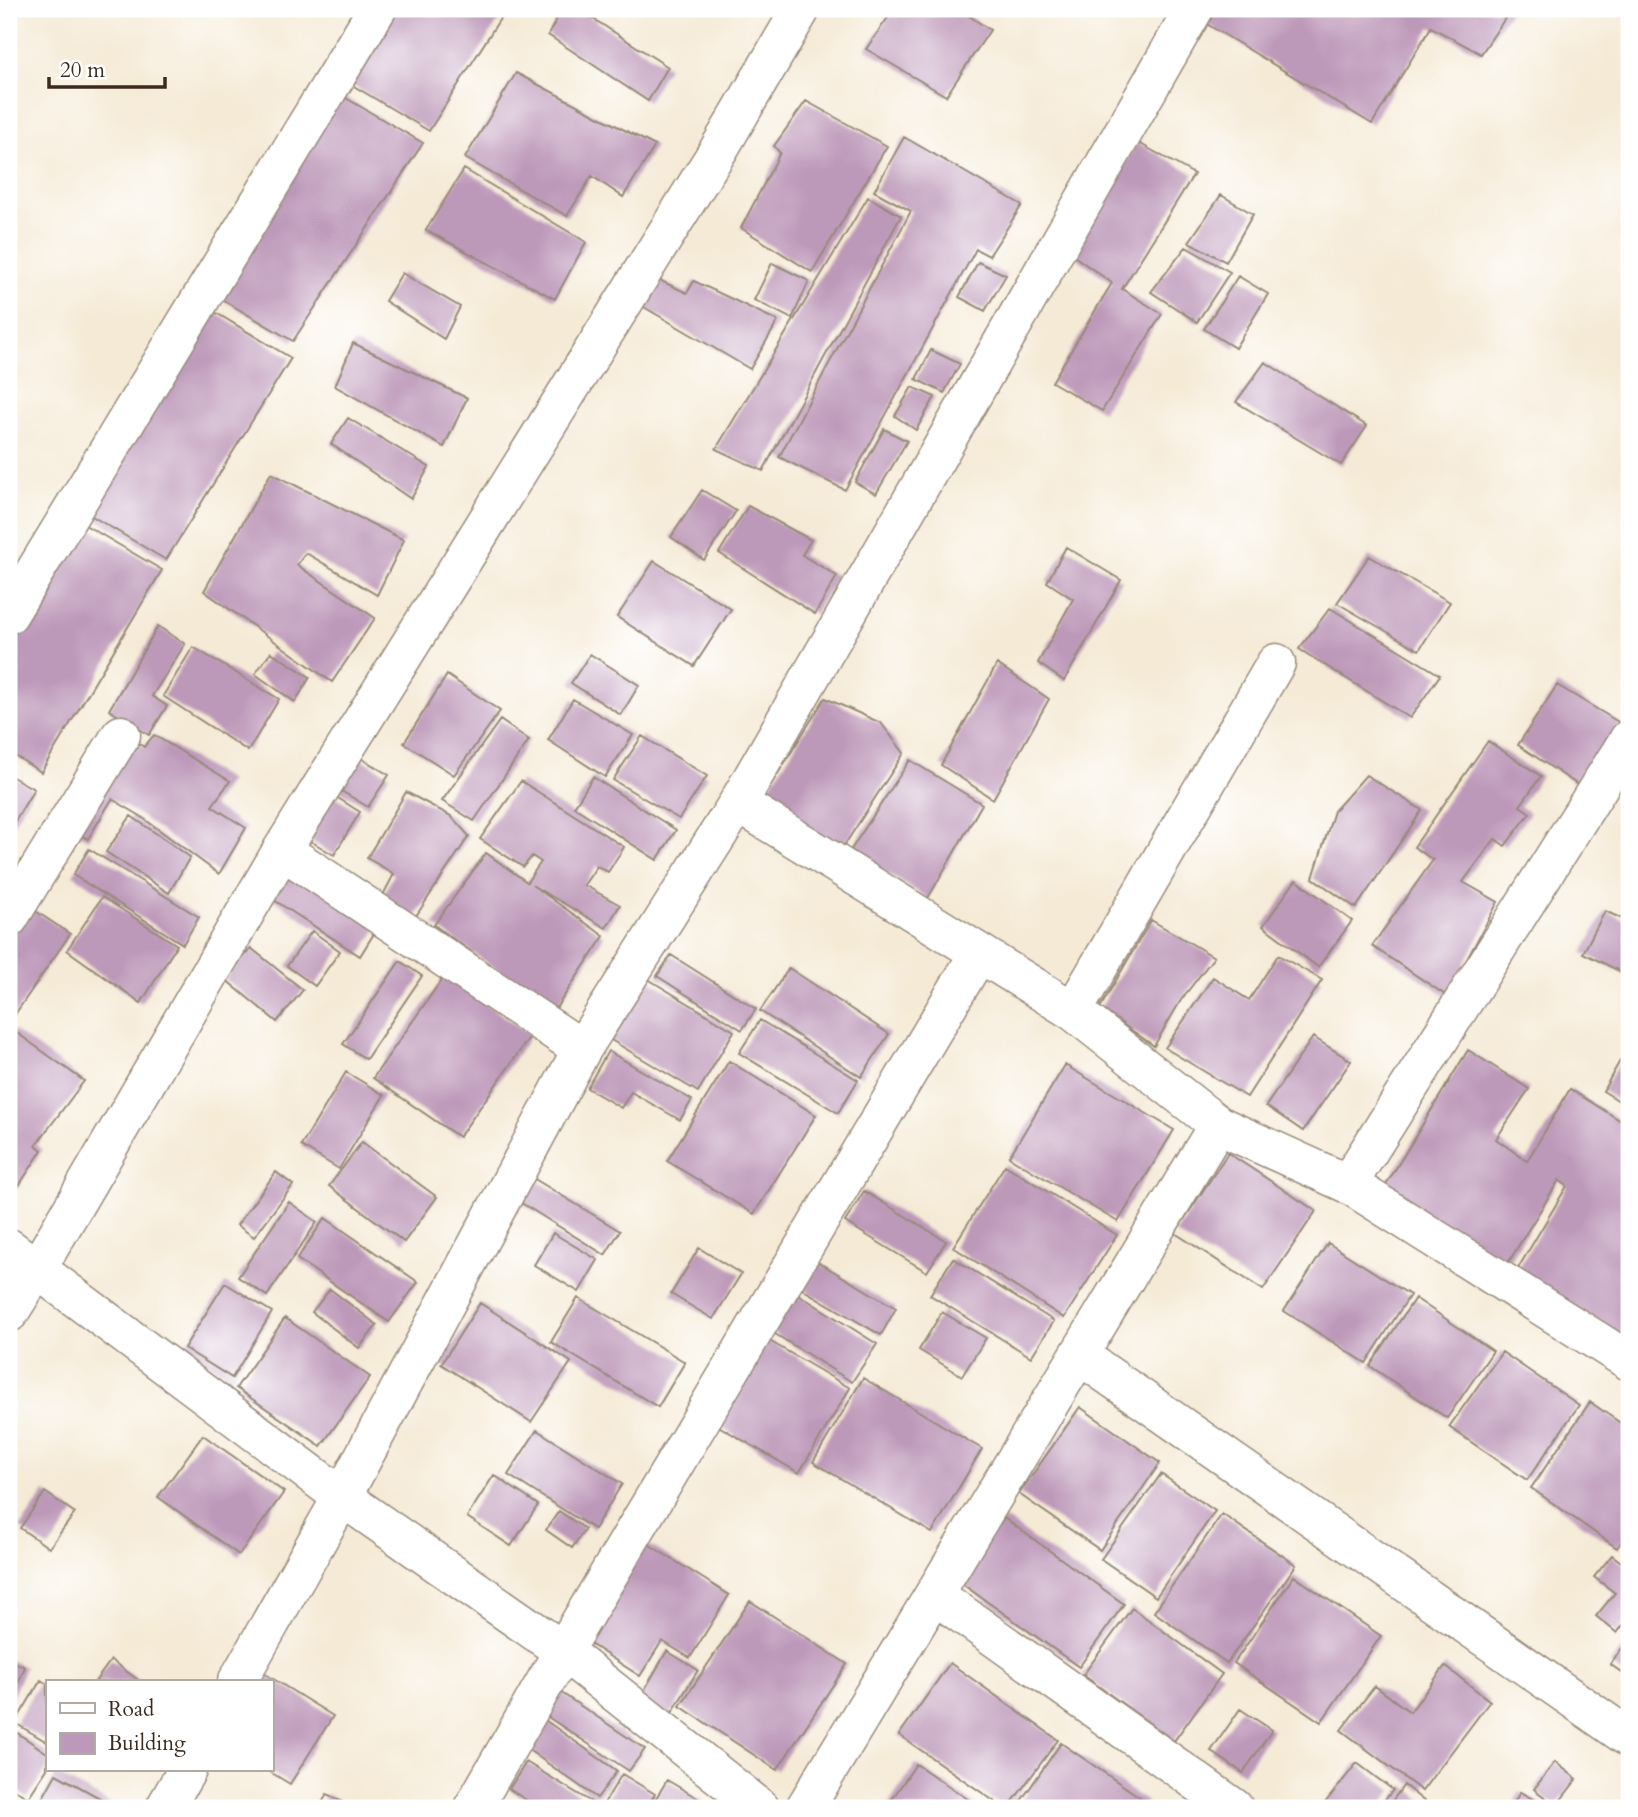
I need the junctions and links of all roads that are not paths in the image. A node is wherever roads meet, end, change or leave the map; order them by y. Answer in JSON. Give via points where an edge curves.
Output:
{"nodes":[{"id":1,"x":377,"y":9,"type":"edge"},
{"id":2,"x":802,"y":9,"type":"edge"},
{"id":3,"x":1195,"y":9,"type":"edge"},
{"id":4,"x":9,"y":614,"type":"edge"},
{"id":5,"x":1276,"y":663,"type":"dead end"},
{"id":6,"x":121,"y":735,"type":"dead end"},
{"id":7,"x":1629,"y":738,"type":"edge"},
{"id":8,"x":738,"y":803,"type":"junction"},
{"id":9,"x":282,"y":850,"type":"junction"},
{"id":10,"x":9,"y":918,"type":"edge"},
{"id":11,"x":979,"y":953,"type":"junction"},
{"id":12,"x":1073,"y":1011,"type":"junction"},
{"id":13,"x":582,"y":1049,"type":"junction"},
{"id":14,"x":1218,"y":1125,"type":"junction"},
{"id":15,"x":1348,"y":1184,"type":"junction"},
{"id":16,"x":23,"y":1259,"type":"edge"},
{"id":17,"x":9,"y":1312,"type":"edge"},
{"id":18,"x":1079,"y":1355,"type":"junction"},
{"id":19,"x":1629,"y":1361,"type":"edge"},
{"id":20,"x":342,"y":1497,"type":"junction"},
{"id":21,"x":935,"y":1595,"type":"junction"},
{"id":22,"x":563,"y":1651,"type":"junction"},
{"id":23,"x":238,"y":1680,"type":"edge"},
{"id":24,"x":1629,"y":1738,"type":"edge"},
{"id":25,"x":186,"y":1772,"type":"edge"},
{"id":26,"x":165,"y":1808,"type":"edge"},
{"id":27,"x":473,"y":1808,"type":"edge"},
{"id":28,"x":760,"y":1808,"type":"edge"},
{"id":29,"x":805,"y":1808,"type":"edge"},
{"id":30,"x":1234,"y":1808,"type":"edge"}],
"edges":[{"from":1,"to":4,"type":"street"},
{"from":2,"to":9,"type":"street"},
{"from":3,"to":8,"type":"street"},
{"from":5,"to":12,"type":"street"},
{"from":6,"to":10,"type":"street"},
{"from":7,"to":15,"type":"street"},
{"from":8,"to":11,"type":"street"},
{"from":8,"to":13,"type":"street"},
{"from":9,"to":13,"type":"street"},
{"from":9,"to":16,"type":"street"},
{"from":11,"to":12,"type":"street"},
{"from":11,"to":22,"type":"street"},
{"from":12,"to":14,"type":"street"},
{"from":13,"to":20,"type":"street"},
{"from":14,"to":15,"type":"street"},
{"from":14,"to":18,"type":"street"},
{"from":15,"to":19,"type":"street"},
{"from":16,"to":17,"type":"street"},
{"from":16,"to":20,"type":"street"},
{"from":18,"to":21,"type":"street"},
{"from":18,"to":24,"type":"street"},
{"from":20,"to":22,"type":"street"},
{"from":20,"to":23,"type":"street"},
{"from":21,"to":29,"type":"street"},
{"from":21,"to":30,"type":"street"},
{"from":22,"to":27,"type":"street"},
{"from":22,"to":28,"type":"street"},
{"from":25,"to":26,"type":"street"}]}
